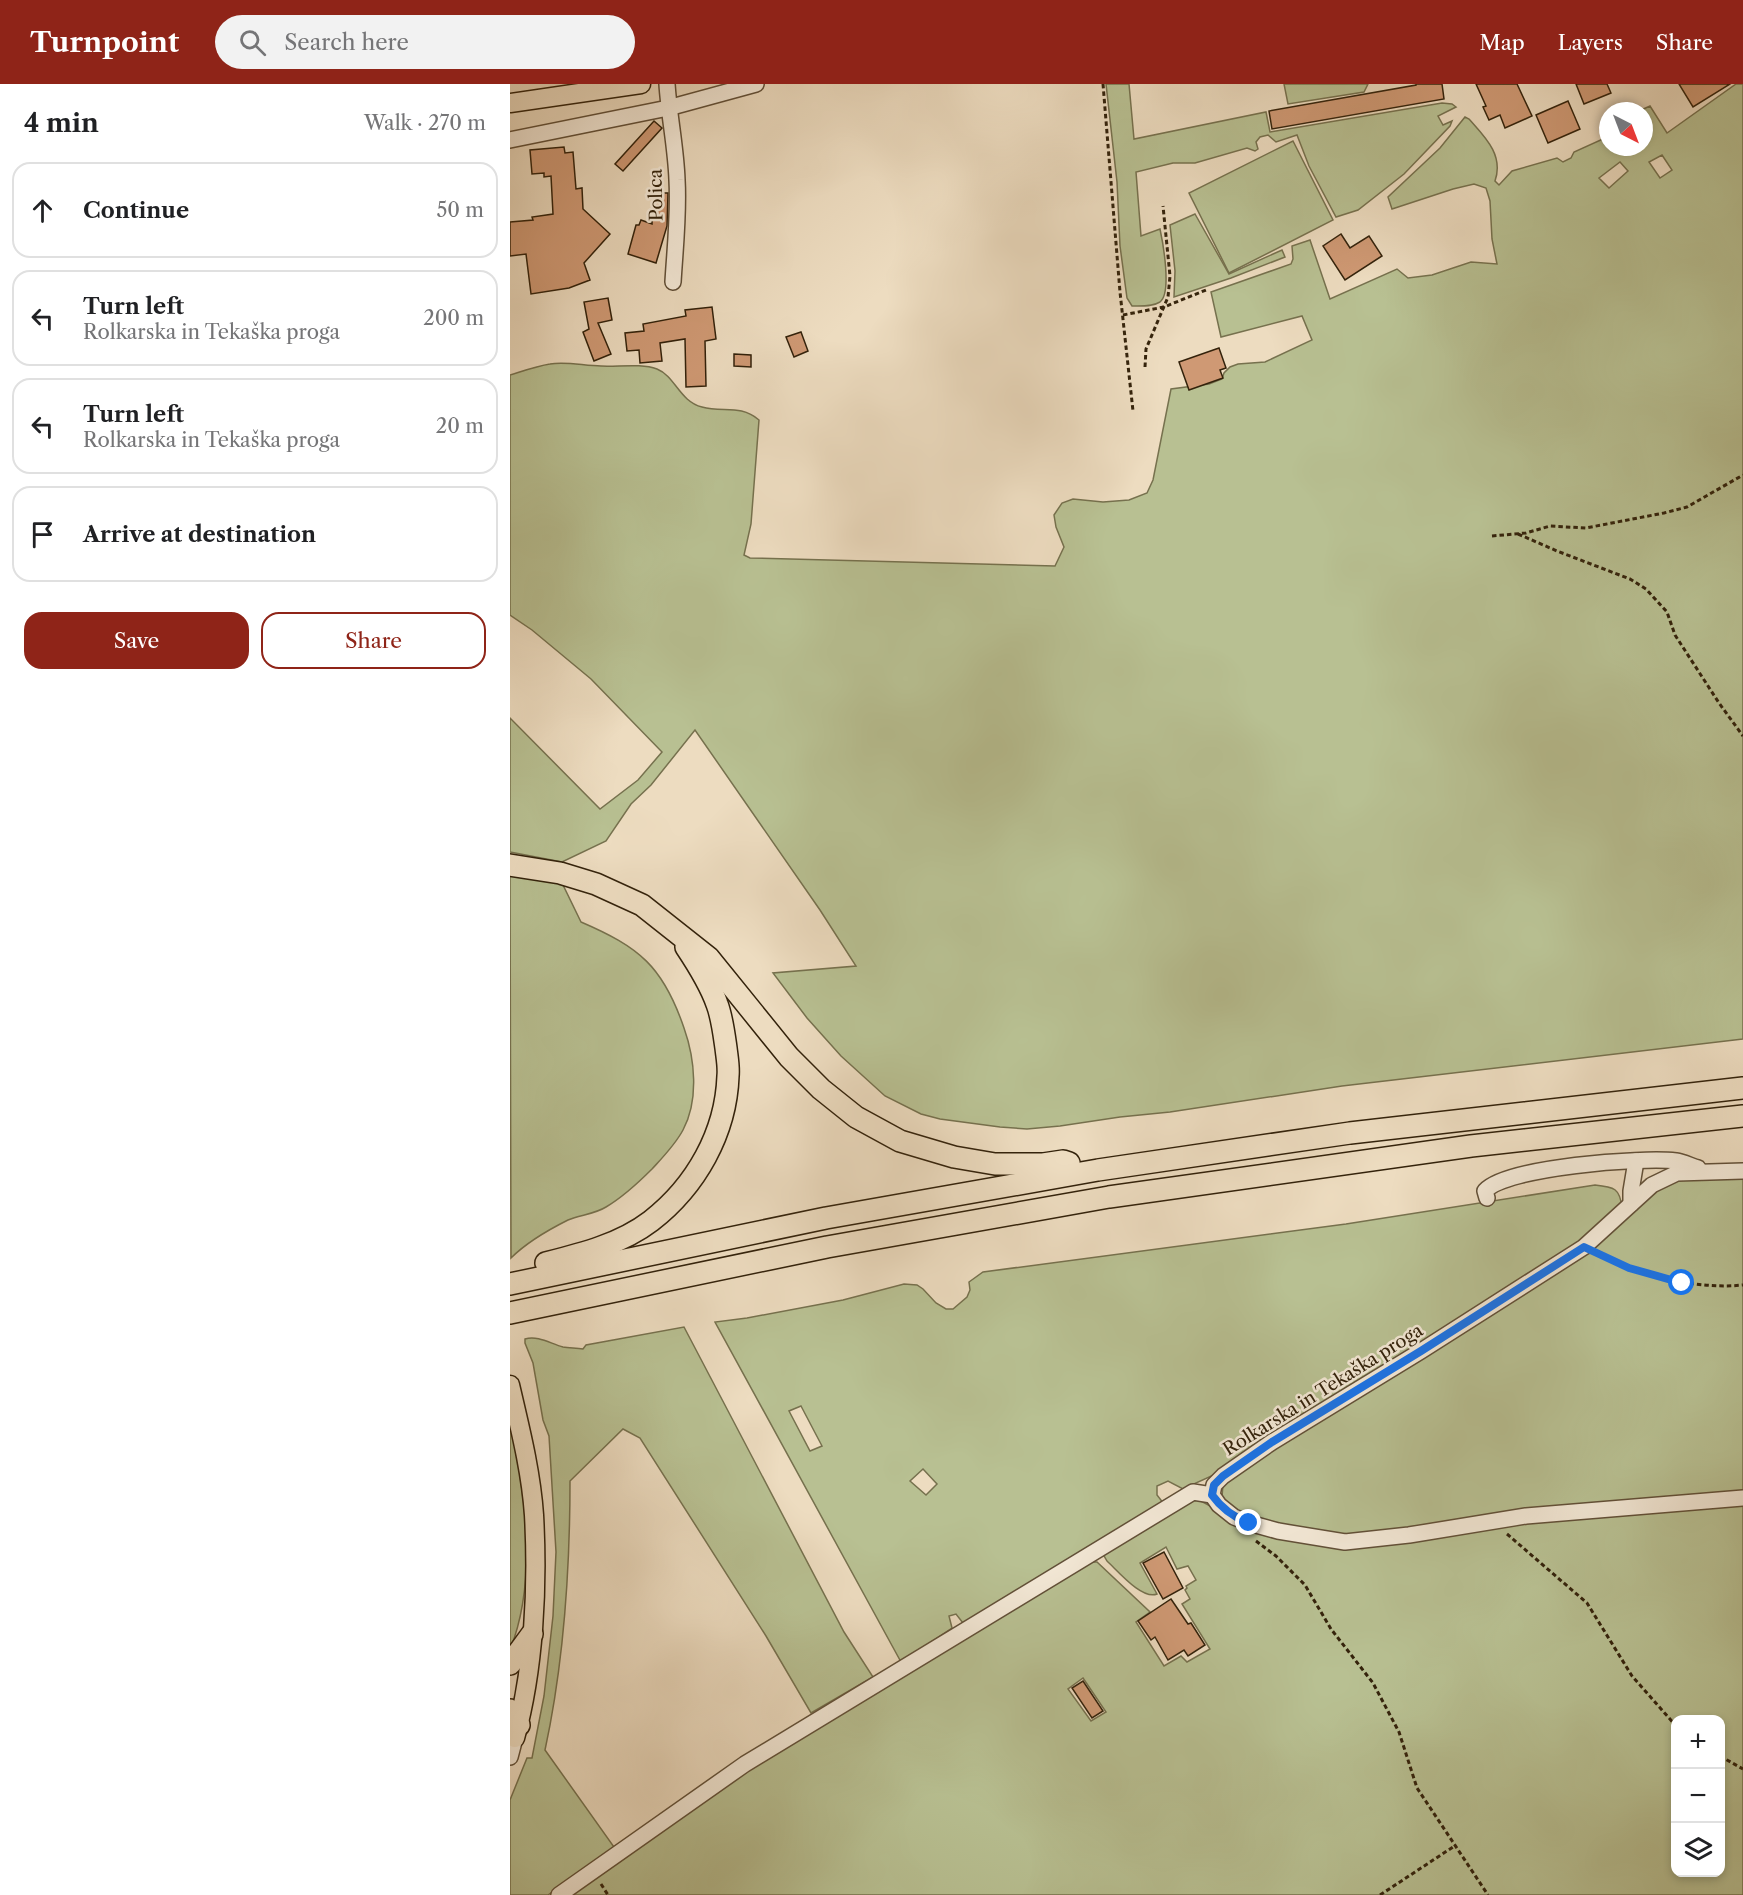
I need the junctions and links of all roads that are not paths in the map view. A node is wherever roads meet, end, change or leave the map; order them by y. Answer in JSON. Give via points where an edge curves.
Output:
{"nodes":[{"id":1,"x":641,"y":84,"type":"edge"},
{"id":2,"x":667,"y":84,"type":"edge"},
{"id":3,"x":756,"y":84,"type":"edge"},
{"id":4,"x":510,"y":103,"type":"edge"},
{"id":5,"x":668,"y":108,"type":"junction"},
{"id":6,"x":510,"y":140,"type":"edge"},
{"id":7,"x":673,"y":282,"type":"dead end"},
{"id":8,"x":510,"y":865,"type":"edge"},
{"id":9,"x":674,"y":930,"type":"junction"},
{"id":10,"x":1743,"y":1088,"type":"edge"},
{"id":11,"x":1743,"y":1116,"type":"edge"},
{"id":12,"x":1636,"y":1161,"type":"junction"},
{"id":13,"x":1098,"y":1170,"type":"junction"},
{"id":14,"x":1706,"y":1171,"type":"junction"},
{"id":15,"x":1743,"y":1171,"type":"edge"},
{"id":16,"x":1486,"y":1198,"type":"dead end"},
{"id":17,"x":1630,"y":1204,"type":"junction"},
{"id":18,"x":510,"y":1284,"type":"edge"},
{"id":19,"x":513,"y":1312,"type":"edge"},
{"id":20,"x":510,"y":1385,"type":"edge"},
{"id":21,"x":1212,"y":1495,"type":"junction"},
{"id":22,"x":1743,"y":1498,"type":"edge"},
{"id":23,"x":532,"y":1634,"type":"junction"},
{"id":24,"x":510,"y":1664,"type":"edge"},
{"id":25,"x":513,"y":1733,"type":"edge"},
{"id":26,"x":559,"y":1895,"type":"edge"}],
"edges":[{"from":1,"to":4,"type":"main road"},
{"from":2,"to":5,"type":"street","name":"Polica"},
{"from":3,"to":5,"type":"street"},
{"from":5,"to":6,"type":"street"},
{"from":5,"to":7,"type":"street","name":"Polica","via":[[677,187]]},
{"from":8,"to":9,"type":"highway","via":[[596,884],[642,904]]},
{"from":9,"to":13,"type":"highway","via":[[709,958],[789,1058],[856,1117],[900,1141],[954,1157],[995,1164],[1063,1161]]},
{"from":9,"to":18,"type":"highway","via":[[700,968],[718,1005],[725,1036],[729,1075],[716,1137],[700,1169],[680,1196],[650,1222],[612,1243],[543,1264]]},
{"from":10,"to":13,"type":"highway","via":[[1350,1133]]},
{"from":11,"to":19,"type":"highway","via":[[1471,1146],[1109,1197],[827,1247]]},
{"from":12,"to":14,"type":"street","via":[[1676,1161]]},
{"from":12,"to":16,"type":"street","via":[[1582,1164],[1519,1176],[1488,1188]]},
{"from":12,"to":17,"type":"street"},
{"from":13,"to":18,"type":"highway","via":[[826,1218]]},
{"from":14,"to":15,"type":"street","name":"Rolkarska in Tekaška proga"},
{"from":14,"to":17,"type":"street","name":"Rolkarska in Tekaška proga","via":[[1677,1173],[1652,1185]]},
{"from":17,"to":21,"type":"street","name":"Rolkarska in Tekaška proga","via":[[1584,1247],[1223,1476],[1214,1485]]},
{"from":20,"to":23,"type":"main road","via":[[527,1460],[534,1515]]},
{"from":21,"to":22,"type":"street","via":[[1234,1517],[1249,1523],[1345,1542],[1548,1514]]},
{"from":21,"to":26,"type":"street","via":[[1193,1492],[785,1739]]},
{"from":23,"to":24,"type":"highway"},
{"from":23,"to":25,"type":"main road"}]}
